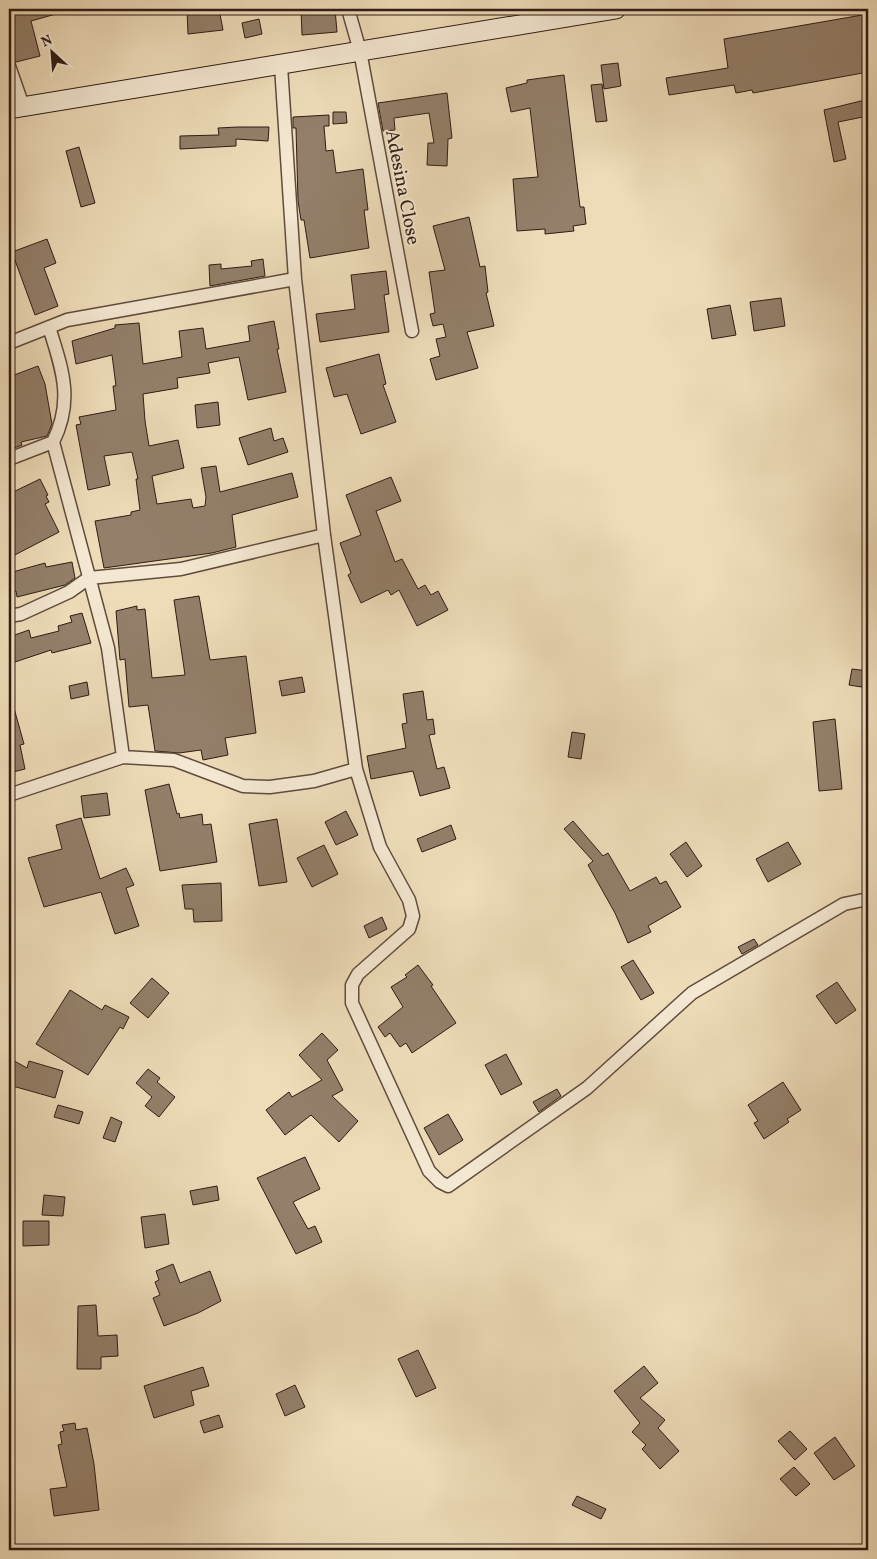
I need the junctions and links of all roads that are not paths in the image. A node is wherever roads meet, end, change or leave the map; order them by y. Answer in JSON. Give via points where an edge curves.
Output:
{"nodes":[{"id":1,"x":348,"y":9,"type":"edge"},
{"id":2,"x":616,"y":9,"type":"edge"},
{"id":3,"x":360,"y":50,"type":"junction"},
{"id":4,"x":9,"y":66,"type":"edge"},
{"id":5,"x":282,"y":66,"type":"junction"},
{"id":6,"x":16,"y":108,"type":"edge"},
{"id":7,"x":295,"y":280,"type":"junction"},
{"id":8,"x":49,"y":327,"type":"junction"},
{"id":9,"x":412,"y":331,"type":"dead end"},
{"id":10,"x":9,"y":343,"type":"edge"},
{"id":11,"x":54,"y":442,"type":"junction"},
{"id":12,"x":9,"y":459,"type":"edge"},
{"id":13,"x":324,"y":535,"type":"junction"},
{"id":14,"x":90,"y":578,"type":"junction"},
{"id":15,"x":9,"y":616,"type":"edge"},
{"id":16,"x":123,"y":757,"type":"junction"},
{"id":17,"x":356,"y":768,"type":"junction"},
{"id":18,"x":9,"y":795,"type":"edge"},
{"id":19,"x":868,"y":899,"type":"edge"}],
"edges":[{"from":1,"to":3,"type":"street","name":"Adesina Close"},
{"from":2,"to":3,"type":"main road"},
{"from":3,"to":5,"type":"main road"},
{"from":3,"to":9,"type":"street","name":"Adesina Close"},
{"from":4,"to":6,"type":"street"},
{"from":5,"to":6,"type":"main road"},
{"from":5,"to":7,"type":"street"},
{"from":7,"to":8,"type":"street","via":[[67,320]]},
{"from":7,"to":13,"type":"street"},
{"from":8,"to":10,"type":"street"},
{"from":8,"to":11,"type":"street","via":[[61,367],[65,403],[63,422]]},
{"from":11,"to":12,"type":"street"},
{"from":11,"to":14,"type":"street"},
{"from":13,"to":14,"type":"street","via":[[182,569]]},
{"from":13,"to":17,"type":"street"},
{"from":14,"to":15,"type":"street","via":[[69,592],[21,614]]},
{"from":14,"to":16,"type":"street","via":[[108,648]]},
{"from":16,"to":17,"type":"street","via":[[174,760],[243,786],[270,787],[314,781]]},
{"from":16,"to":18,"type":"street"},
{"from":17,"to":19,"type":"street","via":[[380,847],[413,916],[409,929],[358,974],[352,986],[352,1004],[429,1171],[448,1186],[587,1088],[692,994],[844,904]]}]}
